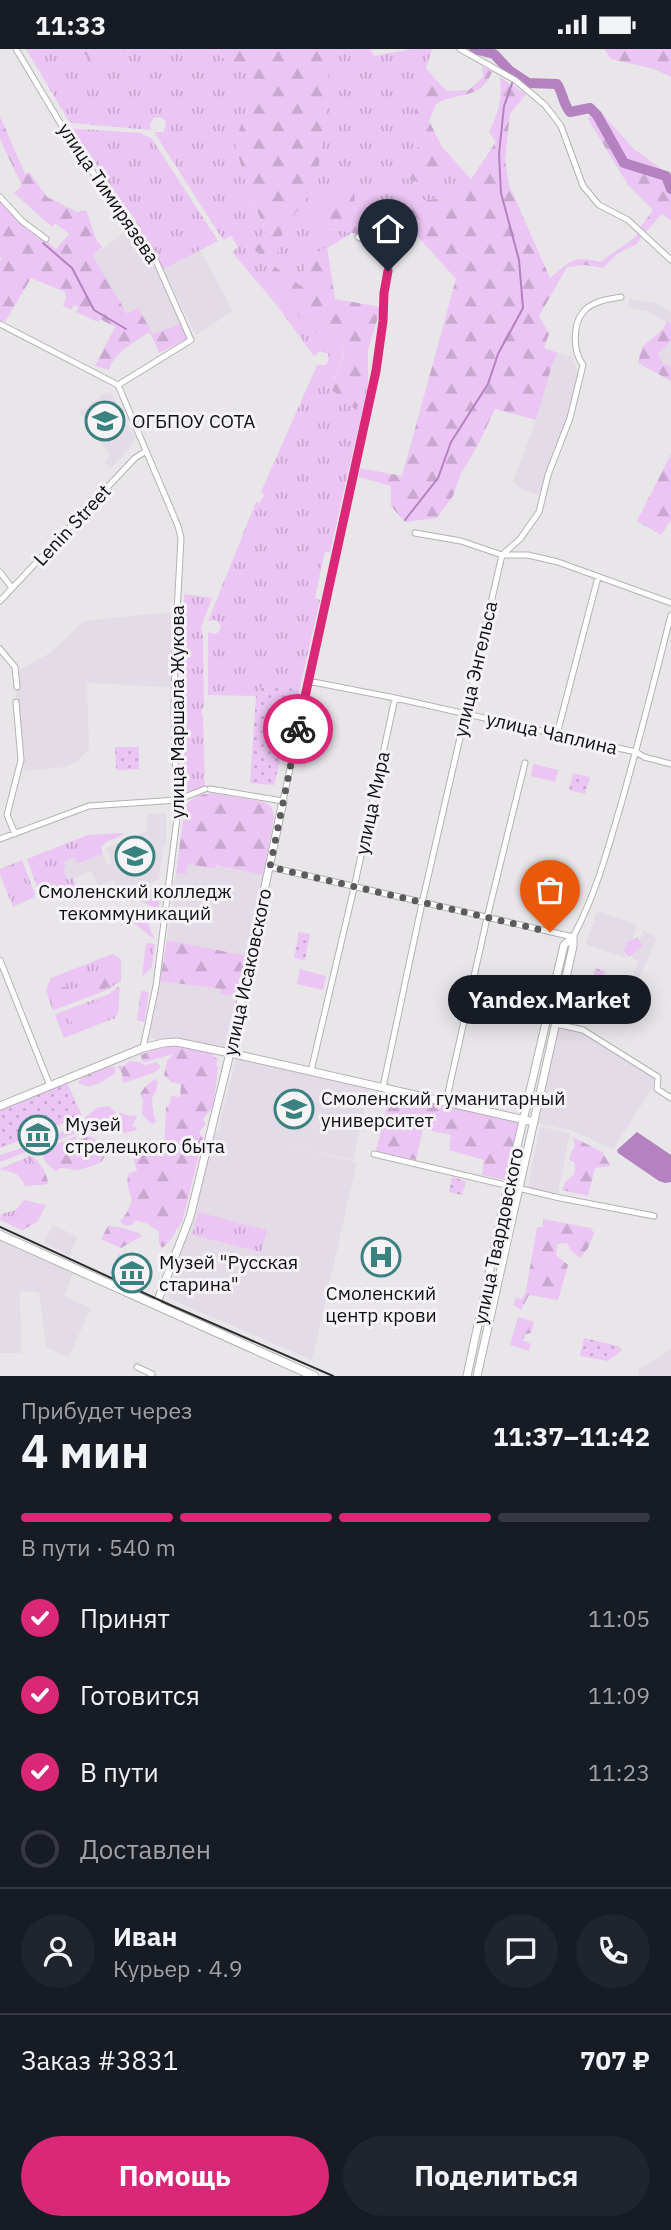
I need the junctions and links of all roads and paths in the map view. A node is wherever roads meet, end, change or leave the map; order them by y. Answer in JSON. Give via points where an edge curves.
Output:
{"nodes":[{"id":1,"x":16,"y":49,"type":"edge"},
{"id":2,"x":460,"y":49,"type":"edge"},
{"id":3,"x":0,"y":197,"type":"edge"},
{"id":4,"x":358,"y":237,"type":"dead end"},
{"id":5,"x":46,"y":239,"type":"dead end"},
{"id":6,"x":671,"y":260,"type":"edge"},
{"id":7,"x":621,"y":297,"type":"dead end"},
{"id":8,"x":0,"y":324,"type":"edge"},
{"id":9,"x":118,"y":385,"type":"junction"},
{"id":10,"x":146,"y":451,"type":"junction"},
{"id":11,"x":415,"y":533,"type":"dead end"},
{"id":12,"x":502,"y":555,"type":"junction"},
{"id":13,"x":0,"y":572,"type":"edge"},
{"id":14,"x":598,"y":577,"type":"junction"},
{"id":15,"x":12,"y":589,"type":"junction"},
{"id":16,"x":0,"y":601,"type":"edge"},
{"id":17,"x":671,"y":603,"type":"edge"},
{"id":18,"x":671,"y":615,"type":"edge"},
{"id":19,"x":0,"y":649,"type":"edge"},
{"id":20,"x":308,"y":681,"type":"junction"},
{"id":21,"x":17,"y":687,"type":"dead end"},
{"id":22,"x":395,"y":698,"type":"junction"},
{"id":23,"x":16,"y":702,"type":"dead end"},
{"id":24,"x":465,"y":713,"type":"junction"},
{"id":25,"x":557,"y":734,"type":"junction"},
{"id":26,"x":636,"y":752,"type":"junction"},
{"id":27,"x":525,"y":763,"type":"dead end"},
{"id":28,"x":671,"y":764,"type":"edge"},
{"id":29,"x":177,"y":800,"type":"junction"},
{"id":30,"x":283,"y":801,"type":"junction"},
{"id":31,"x":15,"y":834,"type":"junction"},
{"id":32,"x":0,"y":839,"type":"edge"},
{"id":33,"x":270,"y":867,"type":"junction"},
{"id":34,"x":354,"y":888,"type":"junction"},
{"id":35,"x":422,"y":903,"type":"junction"},
{"id":36,"x":487,"y":918,"type":"junction"},
{"id":37,"x":573,"y":937,"type":"junction"},
{"id":38,"x":0,"y":960,"type":"edge"},
{"id":39,"x":556,"y":1024,"type":"junction"},
{"id":40,"x":143,"y":1048,"type":"junction"},
{"id":41,"x":230,"y":1053,"type":"junction"},
{"id":42,"x":311,"y":1071,"type":"junction"},
{"id":43,"x":50,"y":1086,"type":"junction"},
{"id":44,"x":383,"y":1087,"type":"junction"},
{"id":45,"x":671,"y":1098,"type":"edge"},
{"id":46,"x":446,"y":1102,"type":"junction"},
{"id":47,"x":0,"y":1106,"type":"edge"},
{"id":48,"x":524,"y":1119,"type":"junction"},
{"id":49,"x":534,"y":1122,"type":"junction"},
{"id":50,"x":374,"y":1154,"type":"dead end"},
{"id":51,"x":508,"y":1185,"type":"junction"},
{"id":52,"x":520,"y":1188,"type":"junction"},
{"id":53,"x":654,"y":1216,"type":"dead end"},
{"id":54,"x":0,"y":1235,"type":"edge"},
{"id":55,"x":485,"y":1293,"type":"junction"},
{"id":56,"x":495,"y":1296,"type":"junction"},
{"id":57,"x":156,"y":1305,"type":"junction"},
{"id":58,"x":137,"y":1367,"type":"dead end"},
{"id":59,"x":151,"y":1376,"type":"edge"},
{"id":60,"x":314,"y":1376,"type":"edge"},
{"id":61,"x":467,"y":1376,"type":"edge"},
{"id":62,"x":477,"y":1376,"type":"edge"}],
"edges":[{"from":1,"to":9,"type":"street","name":"улица Тимирязева","via":[[102,186],[152,251],[191,340]]},
{"from":2,"to":6,"type":"street","via":[[515,80],[545,105],[561,126],[583,186],[599,205],[628,220]]},
{"from":3,"to":5,"type":"street"},
{"from":4,"to":20,"type":"street","name":"улица Исаковского","via":[[380,247],[389,268],[376,371]]},
{"from":7,"to":12,"type":"street","via":[[600,300],[583,311],[575,334],[577,357],[583,365],[539,512]]},
{"from":8,"to":9,"type":"street"},
{"from":9,"to":10,"type":"street","name":"улица Маршала Жукова"},
{"from":10,"to":15,"type":"street","name":"Lenin Street"},
{"from":10,"to":29,"type":"street","name":"улица Маршала Жукова","via":[[181,538],[175,650]]},
{"from":11,"to":12,"type":"street","via":[[461,541]]},
{"from":12,"to":14,"type":"street","via":[[528,555]]},
{"from":12,"to":24,"type":"street","name":"улица Энгельса"},
{"from":13,"to":15,"type":"street"},
{"from":14,"to":17,"type":"street"},
{"from":14,"to":25,"type":"street"},
{"from":15,"to":16,"type":"street","name":"Lenin Street"},
{"from":18,"to":26,"type":"street","name":"улица Твардовского"},
{"from":19,"to":21,"type":"street","via":[[15,667]]},
{"from":20,"to":22,"type":"street","name":"улица Чаплина"},
{"from":20,"to":30,"type":"street","name":"улица Исаковского"},
{"from":22,"to":24,"type":"street","name":"улица Чаплина"},
{"from":22,"to":34,"type":"street","name":"улица Мира"},
{"from":23,"to":31,"type":"street","via":[[22,760],[7,815]]},
{"from":24,"to":25,"type":"street","name":"улица Чаплина"},
{"from":24,"to":35,"type":"street","name":"улица Энгельса"},
{"from":25,"to":26,"type":"street","name":"улица Чаплина"},
{"from":26,"to":28,"type":"street","name":"улица Чаплина"},
{"from":26,"to":37,"type":"street","name":"улица Твардовского","via":[[599,878]]},
{"from":27,"to":36,"type":"street"},
{"from":29,"to":30,"type":"street","via":[[207,789]]},
{"from":29,"to":31,"type":"street","via":[[99,804]]},
{"from":29,"to":40,"type":"street","name":"улица Маршала Жукова","via":[[156,986]]},
{"from":30,"to":33,"type":"street","name":"улица Исаковского"},
{"from":31,"to":32,"type":"street"},
{"from":33,"to":34,"type":"street"},
{"from":33,"to":41,"type":"street","name":"улица Исаковского"},
{"from":34,"to":35,"type":"street"},
{"from":34,"to":42,"type":"street","name":"улица Мира"},
{"from":35,"to":36,"type":"street"},
{"from":35,"to":44,"type":"street","name":"улица Энгельса"},
{"from":36,"to":37,"type":"street"},
{"from":36,"to":46,"type":"street"},
{"from":37,"to":39,"type":"street","name":"улица Твардовского"},
{"from":37,"to":48,"type":"street","name":"улица Твардовского","via":[[564,945]]},
{"from":38,"to":43,"type":"street"},
{"from":39,"to":45,"type":"street","via":[[583,1030],[658,1077],[657,1089]]},
{"from":39,"to":49,"type":"street","name":"улица Твардовского"},
{"from":40,"to":41,"type":"street","via":[[177,1042]]},
{"from":40,"to":43,"type":"street"},
{"from":41,"to":42,"type":"street"},
{"from":41,"to":57,"type":"street","name":"улица Исаковского","via":[[190,1217]]},
{"from":42,"to":44,"type":"street"},
{"from":43,"to":47,"type":"street"},
{"from":44,"to":46,"type":"street"},
{"from":46,"to":48,"type":"street"},
{"from":48,"to":49,"type":"street"},
{"from":48,"to":51,"type":"street","name":"улица Твардовского"},
{"from":49,"to":52,"type":"street","name":"улица Твардовского"},
{"from":50,"to":51,"type":"street"},
{"from":51,"to":52,"type":"street"},
{"from":51,"to":55,"type":"street","name":"улица Твардовского"},
{"from":52,"to":53,"type":"street"},
{"from":52,"to":56,"type":"street","name":"улица Твардовского"},
{"from":54,"to":57,"type":"main road"},
{"from":55,"to":56,"type":"street"},
{"from":55,"to":61,"type":"street","name":"улица Твардовского"},
{"from":56,"to":62,"type":"street","name":"улица Твардовского"},
{"from":57,"to":60,"type":"main road"},
{"from":58,"to":59,"type":"street"}]}
